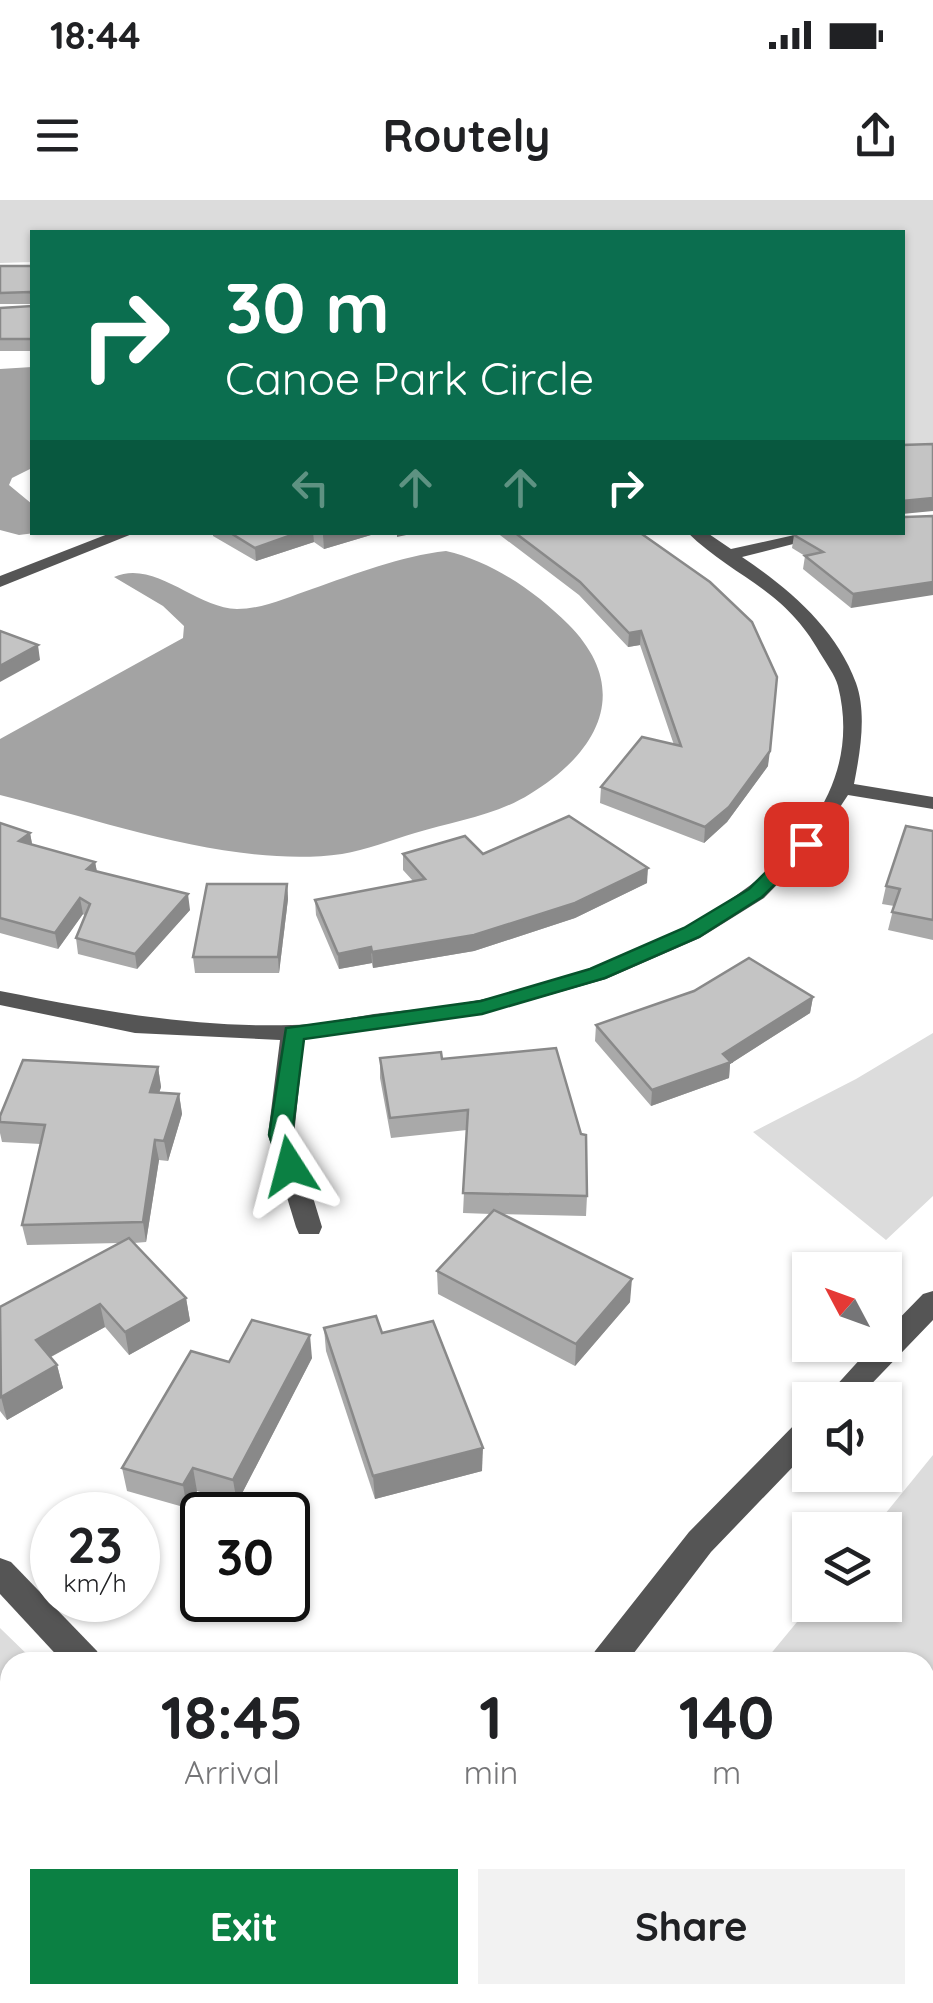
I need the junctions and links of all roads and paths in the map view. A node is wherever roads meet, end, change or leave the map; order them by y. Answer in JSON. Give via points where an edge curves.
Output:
{"nodes":[{"id":1,"x":121,"y":535,"type":"edge"},
{"id":2,"x":699,"y":535,"type":"edge"},
{"id":3,"x":818,"y":535,"type":"edge"},
{"id":4,"x":728,"y":555,"type":"junction"},
{"id":5,"x":0,"y":582,"type":"edge"},
{"id":6,"x":843,"y":788,"type":"junction"},
{"id":7,"x":933,"y":803,"type":"edge"},
{"id":8,"x":0,"y":998,"type":"edge"},
{"id":9,"x":294,"y":1033,"type":"junction"},
{"id":10,"x":309,"y":1227,"type":"dead end"},
{"id":11,"x":933,"y":1302,"type":"edge"},
{"id":12,"x":855,"y":1382,"type":"edge"},
{"id":13,"x":792,"y":1447,"type":"edge"},
{"id":14,"x":0,"y":1572,"type":"edge"},
{"id":15,"x":76,"y":1652,"type":"edge"},
{"id":16,"x":615,"y":1652,"type":"edge"}],
"edges":[{"from":1,"to":5,"type":"street"},
{"from":2,"to":4,"type":"street"},
{"from":3,"to":4,"type":"street"},
{"from":4,"to":6,"type":"street","via":[[779,590],[816,630],[847,684],[852,741]]},
{"from":6,"to":7,"type":"street"},
{"from":6,"to":9,"type":"street","via":[[806,844],[756,893],[676,940],[598,974],[482,1007]]},
{"from":8,"to":9,"type":"street","via":[[135,1025]]},
{"from":9,"to":10,"type":"street","via":[[281,1135]]},
{"from":11,"to":12,"type":"street"},
{"from":13,"to":16,"type":"street","via":[[700,1542]]},
{"from":14,"to":15,"type":"street"}]}
